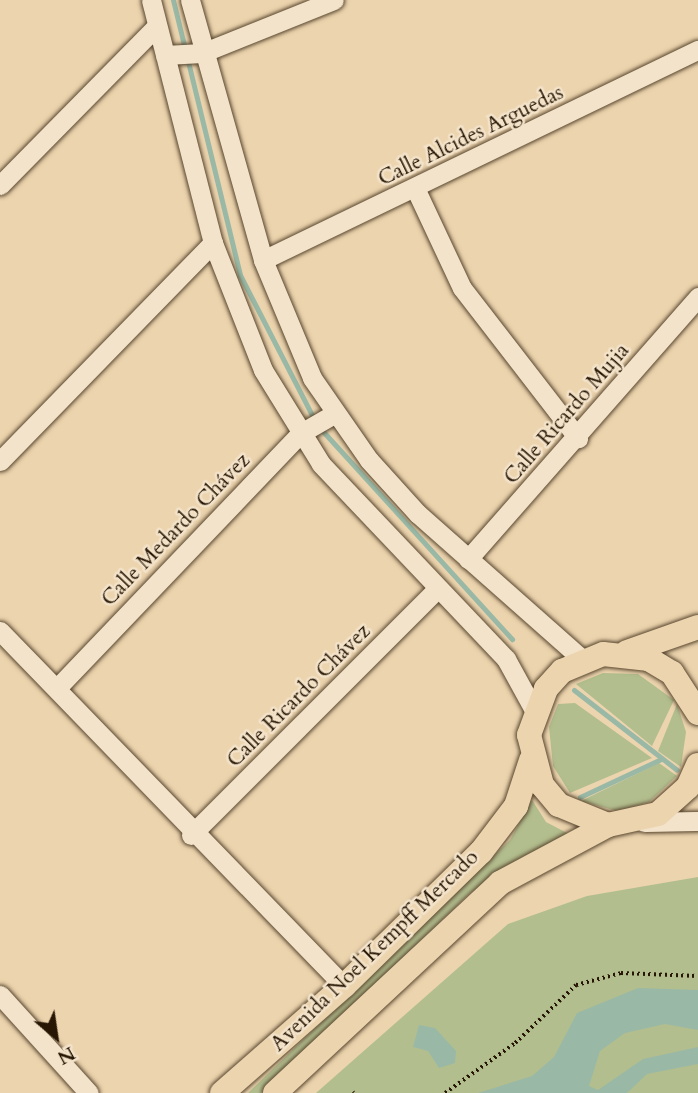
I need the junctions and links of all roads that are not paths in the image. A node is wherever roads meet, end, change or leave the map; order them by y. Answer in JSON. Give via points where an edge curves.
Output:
{"nodes":[{"id":1,"x":151,"y":0,"type":"edge"},
{"id":2,"x":190,"y":0,"type":"edge"},
{"id":3,"x":334,"y":0,"type":"edge"},
{"id":4,"x":158,"y":26,"type":"junction"},
{"id":5,"x":698,"y":50,"type":"edge"},
{"id":6,"x":185,"y":54,"type":"junction"},
{"id":7,"x":0,"y":185,"type":"edge"},
{"id":8,"x":416,"y":190,"type":"junction"},
{"id":9,"x":213,"y":243,"type":"junction"},
{"id":10,"x":263,"y":260,"type":"junction"},
{"id":11,"x":698,"y":297,"type":"edge"},
{"id":12,"x":318,"y":423,"type":"junction"},
{"id":13,"x":578,"y":438,"type":"junction"},
{"id":14,"x":0,"y":461,"type":"edge"},
{"id":15,"x":468,"y":559,"type":"junction"},
{"id":16,"x":438,"y":589,"type":"junction"},
{"id":17,"x":698,"y":627,"type":"edge"},
{"id":18,"x":0,"y":631,"type":"edge"},
{"id":19,"x":623,"y":653,"type":"junction"},
{"id":20,"x":582,"y":659,"type":"junction"},
{"id":21,"x":57,"y":688,"type":"junction"},
{"id":22,"x":534,"y":709,"type":"junction"},
{"id":23,"x":698,"y":713,"type":"edge"},
{"id":24,"x":531,"y":760,"type":"junction"},
{"id":25,"x":698,"y":765,"type":"edge"},
{"id":26,"x":698,"y":821,"type":"edge"},
{"id":27,"x":640,"y":822,"type":"junction"},
{"id":28,"x":608,"y":825,"type":"junction"},
{"id":29,"x":191,"y":835,"type":"junction"},
{"id":30,"x":344,"y":986,"type":"junction"},
{"id":31,"x":0,"y":995,"type":"edge"},
{"id":32,"x":89,"y":1093,"type":"edge"},
{"id":33,"x":222,"y":1093,"type":"edge"},
{"id":34,"x":275,"y":1093,"type":"edge"}],
"edges":[{"from":1,"to":4,"type":"street"},
{"from":2,"to":6,"type":"street"},
{"from":3,"to":6,"type":"street"},
{"from":4,"to":6,"type":"street"},
{"from":4,"to":7,"type":"street"},
{"from":5,"to":8,"type":"street","name":"Calle Alcides Arguedas"},
{"from":6,"to":9,"type":"street"},
{"from":6,"to":10,"type":"street"},
{"from":8,"to":10,"type":"street","name":"Calle Alcides Arguedas"},
{"from":8,"to":13,"type":"street","via":[[462,288]]},
{"from":9,"to":12,"type":"street","via":[[263,370]]},
{"from":9,"to":14,"type":"street"},
{"from":10,"to":12,"type":"street","via":[[312,378]]},
{"from":11,"to":13,"type":"street","name":"Calle Ricardo Mujia"},
{"from":12,"to":15,"type":"street","via":[[369,460]]},
{"from":12,"to":16,"type":"street","via":[[321,464]]},
{"from":12,"to":21,"type":"street","name":"Calle Medardo Chávez"},
{"from":13,"to":15,"type":"street","name":"Calle Ricardo Mujia"},
{"from":15,"to":20,"type":"street"},
{"from":16,"to":22,"type":"street","via":[[506,659]]},
{"from":16,"to":29,"type":"street","name":"Calle Ricardo Chávez"},
{"from":17,"to":19,"type":"main road"},
{"from":18,"to":21,"type":"street"},
{"from":19,"to":20,"type":"main road"},
{"from":19,"to":23,"type":"main road","via":[[672,673]]},
{"from":20,"to":22,"type":"main road","via":[[562,671]]},
{"from":21,"to":29,"type":"street"},
{"from":22,"to":24,"type":"main road","name":"Avenida Noel Kempff Mercado"},
{"from":24,"to":28,"type":"main road","via":[[559,805]]},
{"from":24,"to":30,"type":"main road","name":"Avenida Noel Kempff Mercado","via":[[516,806],[481,852]]},
{"from":25,"to":27,"type":"main road","via":[[675,802]]},
{"from":26,"to":27,"type":"street"},
{"from":27,"to":28,"type":"main road"},
{"from":28,"to":34,"type":"main road","name":"Avenida Noel Kempff Mercado","via":[[500,883]]},
{"from":29,"to":30,"type":"street"},
{"from":30,"to":33,"type":"main road","name":"Avenida Noel Kempff Mercado"},
{"from":31,"to":32,"type":"street"}]}
